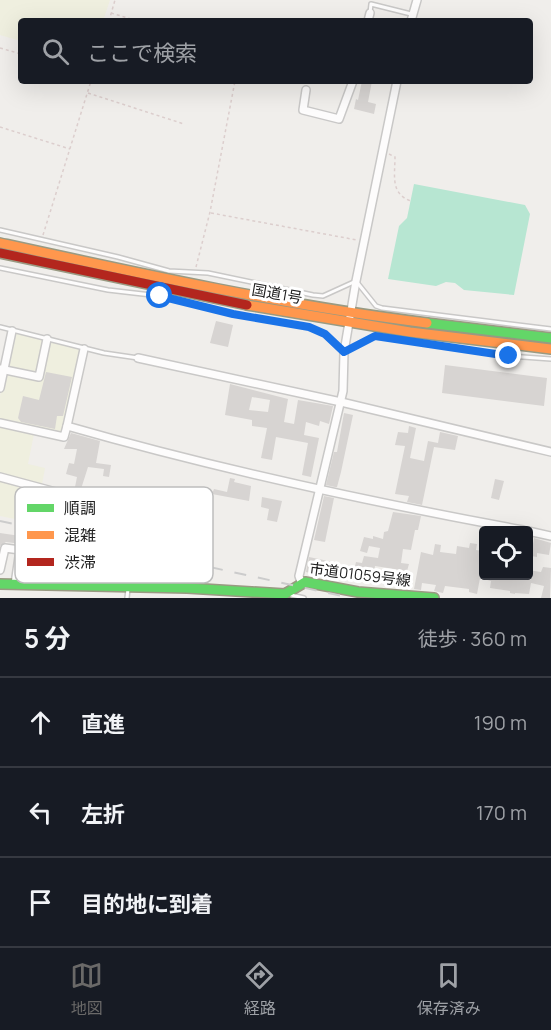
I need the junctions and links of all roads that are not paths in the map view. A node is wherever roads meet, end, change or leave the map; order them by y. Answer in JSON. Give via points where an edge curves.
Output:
{"nodes":[{"id":1,"x":417,"y":0,"type":"edge"},
{"id":2,"x":370,"y":13,"type":"joint"},
{"id":3,"x":369,"y":18,"type":"edge"},
{"id":4,"x":412,"y":18,"type":"edge"},
{"id":5,"x":352,"y":84,"type":"edge"},
{"id":6,"x":396,"y":84,"type":"edge"},
{"id":7,"x":306,"y":90,"type":"dead end"},
{"id":8,"x":0,"y":230,"type":"edge"},
{"id":9,"x":0,"y":243,"type":"edge"},
{"id":10,"x":0,"y":253,"type":"edge"},
{"id":11,"x":0,"y":267,"type":"edge"},
{"id":12,"x":356,"y":281,"type":"junction"},
{"id":13,"x":350,"y":318,"type":"junction"},
{"id":14,"x":0,"y":327,"type":"edge"},
{"id":15,"x":551,"y":329,"type":"edge"},
{"id":16,"x":12,"y":331,"type":"junction"},
{"id":17,"x":551,"y":338,"type":"edge"},
{"id":18,"x":47,"y":339,"type":"junction"},
{"id":19,"x":84,"y":349,"type":"junction"},
{"id":20,"x":551,"y":349,"type":"edge"},
{"id":21,"x":344,"y":352,"type":"junction"},
{"id":22,"x":138,"y":358,"type":"joint"},
{"id":23,"x":551,"y":359,"type":"edge"},
{"id":24,"x":2,"y":369,"type":"edge"},
{"id":25,"x":0,"y":388,"type":"edge"},
{"id":26,"x":341,"y":402,"type":"junction"},
{"id":27,"x":0,"y":423,"type":"edge"},
{"id":28,"x":67,"y":426,"type":"junction"},
{"id":29,"x":551,"y":452,"type":"edge"},
{"id":30,"x":0,"y":477,"type":"edge"},
{"id":31,"x":37,"y":487,"type":"edge"},
{"id":32,"x":320,"y":490,"type":"junction"},
{"id":33,"x":498,"y":526,"type":"edge"},
{"id":34,"x":533,"y":532,"type":"edge"},
{"id":35,"x":551,"y":536,"type":"edge"},
{"id":36,"x":15,"y":549,"type":"edge"},
{"id":37,"x":0,"y":570,"type":"edge"},
{"id":38,"x":301,"y":582,"type":"junction"},
{"id":39,"x":0,"y":584,"type":"edge"},
{"id":40,"x":15,"y":584,"type":"joint"},
{"id":41,"x":129,"y":587,"type":"junction"},
{"id":42,"x":290,"y":593,"type":"junction"},
{"id":43,"x":216,"y":594,"type":"edge"},
{"id":44,"x":127,"y":598,"type":"edge"},
{"id":45,"x":304,"y":598,"type":"edge"},
{"id":46,"x":434,"y":598,"type":"edge"}],
"edges":[{"from":1,"to":4,"type":"street"},
{"from":2,"to":3,"type":"street"},
{"from":2,"to":4,"type":"lane","via":[[371,4]]},
{"from":5,"to":7,"type":"street","via":[[339,119],[303,110]]},
{"from":6,"to":12,"type":"street"},
{"from":8,"to":12,"type":"lane","via":[[170,271],[208,273],[323,296]]},
{"from":9,"to":13,"type":"main road","name":"国道1号"},
{"from":10,"to":13,"type":"main road","name":"国道1号","via":[[178,292]]},
{"from":11,"to":21,"type":"lane","via":[[309,327],[325,334]]},
{"from":12,"to":13,"type":"street"},
{"from":12,"to":15,"type":"lane","via":[[382,308]]},
{"from":13,"to":17,"type":"main road","name":"国道1号"},
{"from":13,"to":20,"type":"main road","name":"国道1号","via":[[402,332]]},
{"from":13,"to":21,"type":"street"},
{"from":14,"to":16,"type":"lane"},
{"from":16,"to":18,"type":"lane"},
{"from":16,"to":24,"type":"street"},
{"from":18,"to":19,"type":"lane"},
{"from":18,"to":24,"type":"street","via":[[39,377]]},
{"from":19,"to":22,"type":"lane"},
{"from":19,"to":28,"type":"street"},
{"from":21,"to":23,"type":"lane","via":[[375,336]]},
{"from":21,"to":26,"type":"street"},
{"from":22,"to":26,"type":"street"},
{"from":24,"to":25,"type":"street"},
{"from":26,"to":29,"type":"street"},
{"from":26,"to":32,"type":"street"},
{"from":27,"to":28,"type":"street","via":[[64,436]]},
{"from":28,"to":32,"type":"street","via":[[157,452]]},
{"from":30,"to":31,"type":"street"},
{"from":32,"to":33,"type":"street"},
{"from":32,"to":38,"type":"street","via":[[299,576]]},
{"from":34,"to":35,"type":"street"},
{"from":36,"to":37,"type":"street","via":[[4,548]]},
{"from":38,"to":42,"type":"main road","name":"市道01059号線"},
{"from":38,"to":46,"type":"main road","name":"市道01059号線"},
{"from":39,"to":40,"type":"main road"},
{"from":40,"to":41,"type":"main road"},
{"from":41,"to":43,"type":"main road"},
{"from":41,"to":44,"type":"lane"},
{"from":42,"to":43,"type":"main road"},
{"from":42,"to":45,"type":"lane"}]}
